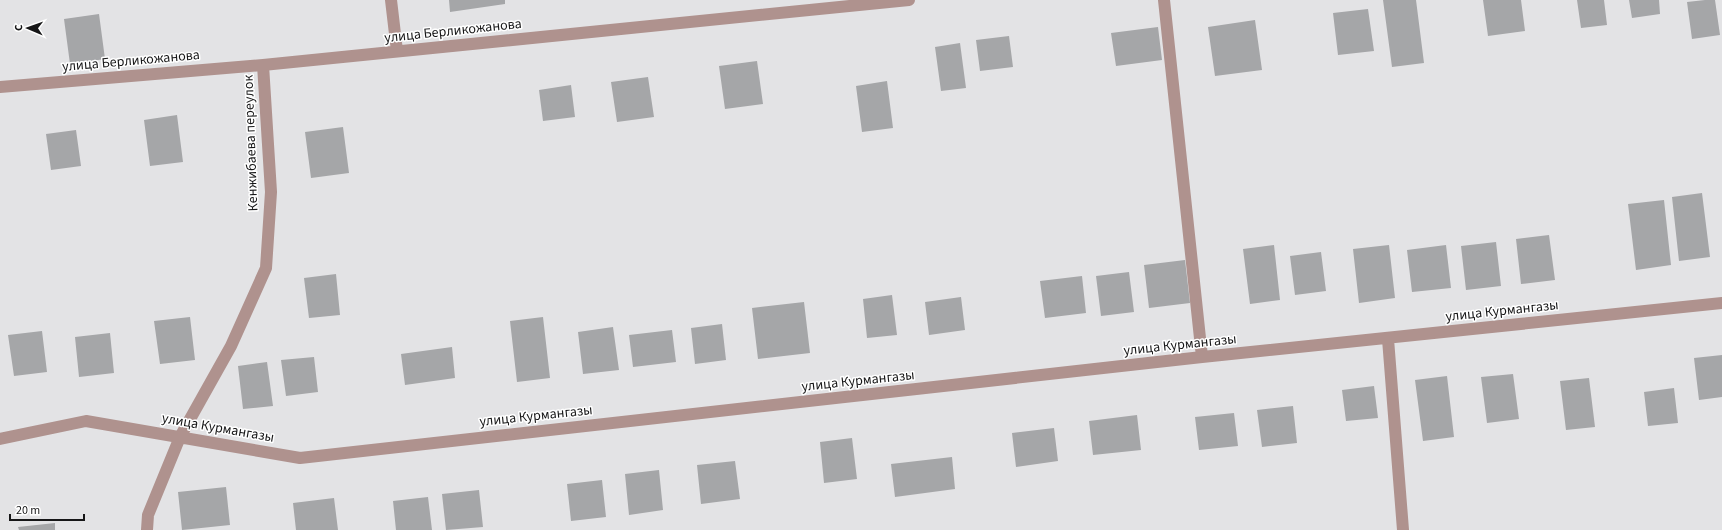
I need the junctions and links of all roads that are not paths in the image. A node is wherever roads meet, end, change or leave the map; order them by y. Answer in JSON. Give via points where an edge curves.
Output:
{"nodes":[{"id":1,"x":391,"y":0,"type":"edge"},
{"id":2,"x":909,"y":0,"type":"edge"},
{"id":3,"x":1164,"y":0,"type":"edge"},
{"id":4,"x":397,"y":51,"type":"junction"},
{"id":5,"x":263,"y":64,"type":"junction"},
{"id":6,"x":0,"y":87,"type":"edge"},
{"id":7,"x":1722,"y":303,"type":"edge"},
{"id":8,"x":1388,"y":339,"type":"junction"},
{"id":9,"x":1202,"y":357,"type":"junction"},
{"id":10,"x":180,"y":437,"type":"junction"},
{"id":11,"x":0,"y":440,"type":"edge"},
{"id":12,"x":147,"y":530,"type":"edge"},
{"id":13,"x":1403,"y":530,"type":"edge"}],
"edges":[{"from":1,"to":4,"type":"street"},
{"from":2,"to":4,"type":"street","name":"улица Берликожанова"},
{"from":3,"to":9,"type":"street"},
{"from":4,"to":5,"type":"street","name":"улица Берликожанова"},
{"from":5,"to":6,"type":"street","name":"улица Берликожанова"},
{"from":5,"to":10,"type":"street","name":"Кенжибаева переулок","via":[[271,192],[266,268],[231,346]]},
{"from":7,"to":8,"type":"street","name":"улица Курмангазы"},
{"from":8,"to":9,"type":"street","name":"улица Курмангазы"},
{"from":8,"to":13,"type":"street"},
{"from":9,"to":10,"type":"street","name":"улица Курмангазы","via":[[300,458]]},
{"from":10,"to":11,"type":"street","name":"улица Курмангазы","via":[[86,421]]},
{"from":10,"to":12,"type":"street","name":"Кенжибаева переулок","via":[[148,515]]}]}
